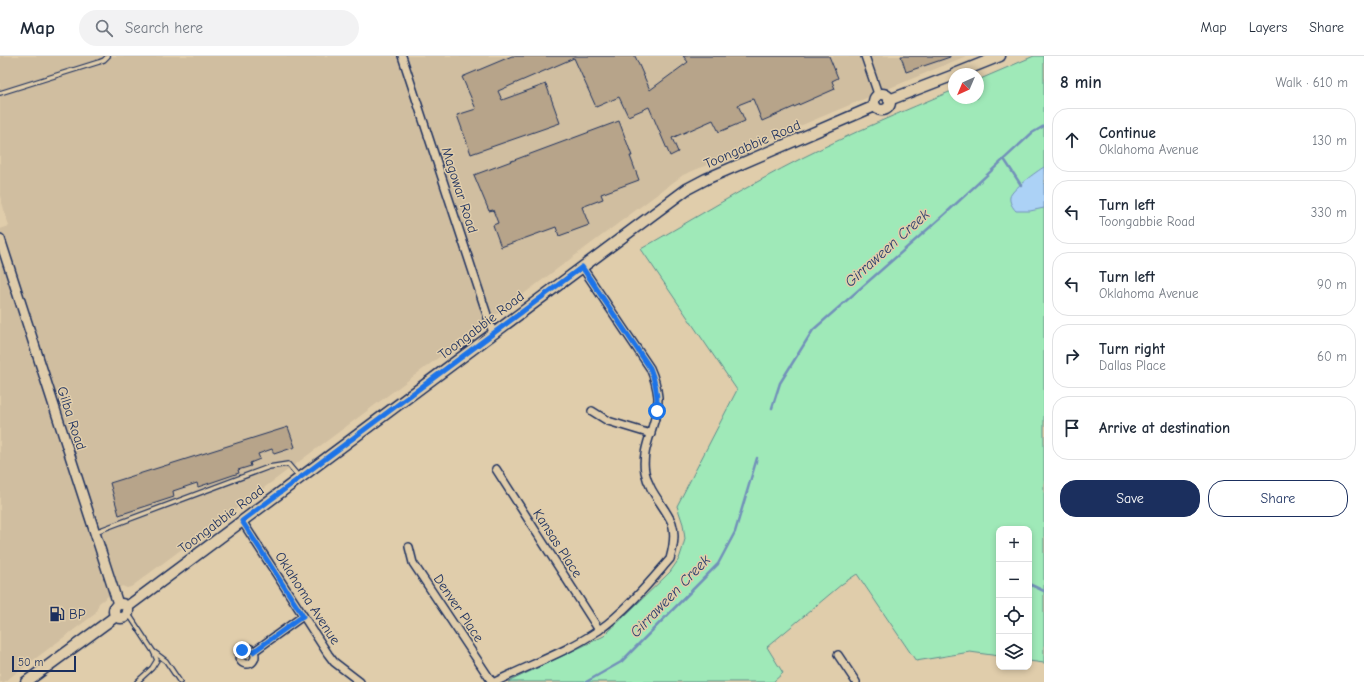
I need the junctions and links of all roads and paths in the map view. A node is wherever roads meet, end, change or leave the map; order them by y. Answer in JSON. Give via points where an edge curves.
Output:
{"nodes":[{"id":1,"x":108,"y":56,"type":"edge"},
{"id":2,"x":402,"y":56,"type":"edge"},
{"id":3,"x":865,"y":56,"type":"edge"},
{"id":4,"x":1000,"y":56,"type":"edge"},
{"id":5,"x":970,"y":68,"type":"edge"},
{"id":6,"x":948,"y":77,"type":"edge"},
{"id":7,"x":0,"y":93,"type":"edge"},
{"id":8,"x":878,"y":94,"type":"junction"},
{"id":9,"x":890,"y":100,"type":"junction"},
{"id":10,"x":875,"y":106,"type":"junction"},
{"id":11,"x":0,"y":239,"type":"edge"},
{"id":12,"x":582,"y":267,"type":"junction"},
{"id":13,"x":493,"y":333,"type":"junction"},
{"id":14,"x":592,"y":411,"type":"dead end"},
{"id":15,"x":651,"y":434,"type":"junction"},
{"id":16,"x":496,"y":469,"type":"dead end"},
{"id":17,"x":300,"y":478,"type":"junction"},
{"id":18,"x":242,"y":521,"type":"junction"},
{"id":19,"x":94,"y":533,"type":"junction"},
{"id":20,"x":409,"y":547,"type":"dead end"},
{"id":21,"x":124,"y":608,"type":"junction"},
{"id":22,"x":303,"y":616,"type":"junction"},
{"id":23,"x":599,"y":630,"type":"junction"},
{"id":24,"x":153,"y":651,"type":"junction"},
{"id":25,"x":253,"y":652,"type":"dead end"},
{"id":26,"x":838,"y":655,"type":"dead end"},
{"id":27,"x":26,"y":682,"type":"edge"},
{"id":28,"x":137,"y":682,"type":"edge"},
{"id":29,"x":180,"y":682,"type":"edge"},
{"id":30,"x":360,"y":682,"type":"edge"},
{"id":31,"x":494,"y":682,"type":"edge"},
{"id":32,"x":856,"y":682,"type":"edge"}],
"edges":[{"from":1,"to":7,"type":"lane","via":[[99,62]]},
{"from":2,"to":13,"type":"street","name":"Magowar Road"},
{"from":3,"to":8,"type":"street"},
{"from":4,"to":5,"type":"main road"},
{"from":6,"to":9,"type":"main road"},
{"from":8,"to":9,"type":"main road","via":[[885,95]]},
{"from":8,"to":10,"type":"main road","via":[[874,98]]},
{"from":9,"to":10,"type":"main road","via":[[889,106],[884,110]]},
{"from":10,"to":12,"type":"main road","name":"Toongabbie Road","via":[[687,189]]},
{"from":11,"to":19,"type":"street","name":"Gilba Road"},
{"from":12,"to":13,"type":"main road","name":"Toongabbie Road"},
{"from":12,"to":15,"type":"street","via":[[650,368],[658,398]]},
{"from":13,"to":17,"type":"main road","name":"Toongabbie Road"},
{"from":14,"to":15,"type":"street","via":[[608,421]]},
{"from":15,"to":23,"type":"street","via":[[645,455],[645,471],[650,487],[672,524],[674,540],[670,559],[633,601]]},
{"from":16,"to":23,"type":"street","name":"Kansas Place"},
{"from":17,"to":18,"type":"main road","name":"Toongabbie Road"},
{"from":17,"to":19,"type":"lane","via":[[288,464],[269,467]]},
{"from":18,"to":21,"type":"main road","name":"Toongabbie Road"},
{"from":18,"to":22,"type":"street","name":"Oklahoma Avenue"},
{"from":19,"to":21,"type":"street","name":"Gilba Road"},
{"from":20,"to":31,"type":"street","name":"Denver Place","via":[[413,563]]},
{"from":21,"to":24,"type":"lane"},
{"from":21,"to":27,"type":"main road","via":[[126,616],[116,616]]},
{"from":22,"to":25,"type":"street"},
{"from":22,"to":30,"type":"street","name":"Oklahoma Avenue","via":[[331,658]]},
{"from":23,"to":31,"type":"street","via":[[573,646]]},
{"from":24,"to":28,"type":"lane","via":[[156,660],[152,668]]},
{"from":24,"to":29,"type":"lane","via":[[166,661]]},
{"from":26,"to":32,"type":"street"}]}
